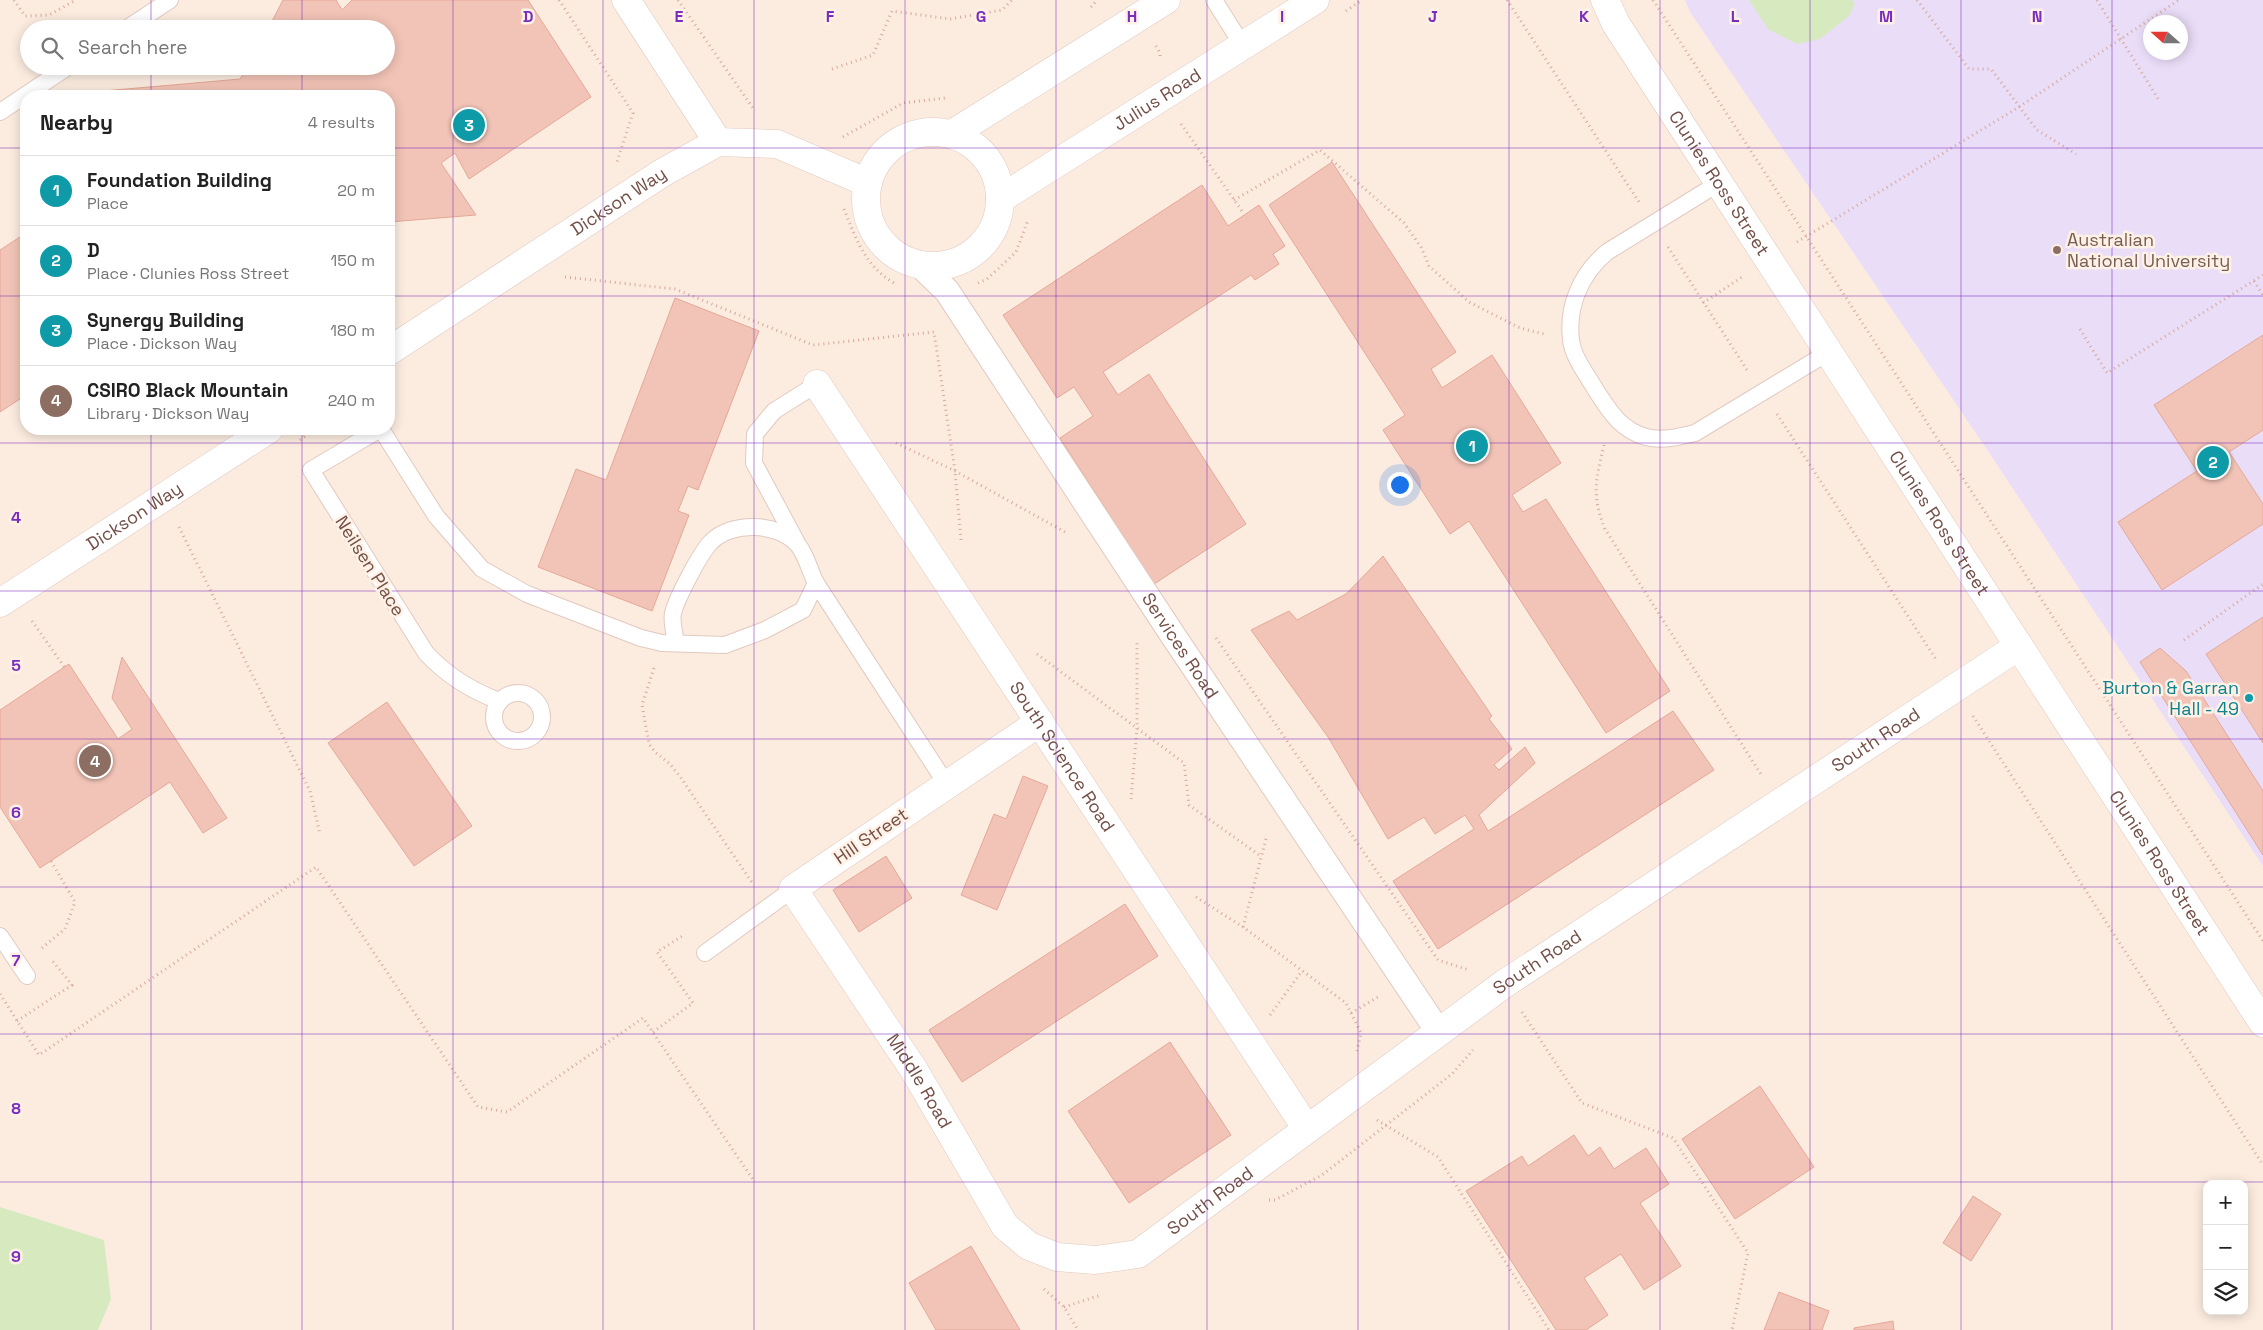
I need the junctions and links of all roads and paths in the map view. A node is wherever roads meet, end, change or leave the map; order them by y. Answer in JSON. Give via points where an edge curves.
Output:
{"nodes":[{"id":1,"x":14,"y":0,"type":"edge"},
{"id":2,"x":76,"y":0,"type":"edge"},
{"id":3,"x":170,"y":0,"type":"edge"},
{"id":4,"x":559,"y":0,"type":"edge"},
{"id":5,"x":626,"y":0,"type":"edge"},
{"id":6,"x":678,"y":0,"type":"edge"},
{"id":7,"x":1012,"y":0,"type":"edge"},
{"id":8,"x":1097,"y":0,"type":"edge"},
{"id":9,"x":1166,"y":0,"type":"edge"},
{"id":10,"x":1214,"y":0,"type":"edge"},
{"id":11,"x":1315,"y":0,"type":"edge"},
{"id":12,"x":1508,"y":0,"type":"edge"},
{"id":13,"x":1592,"y":0,"type":"edge"},
{"id":14,"x":1605,"y":0,"type":"edge"},
{"id":15,"x":1653,"y":0,"type":"edge"},
{"id":16,"x":1917,"y":0,"type":"edge"},
{"id":17,"x":2097,"y":0,"type":"edge"},
{"id":18,"x":2179,"y":0,"type":"edge"},
{"id":19,"x":1088,"y":10,"type":"dead end"},
{"id":20,"x":140,"y":20,"type":"edge"},
{"id":21,"x":1616,"y":24,"type":"junction"},
{"id":22,"x":2121,"y":38,"type":"junction"},
{"id":23,"x":1243,"y":46,"type":"junction"},
{"id":24,"x":832,"y":69,"type":"dead end"},
{"id":25,"x":56,"y":75,"type":"edge"},
{"id":26,"x":33,"y":90,"type":"edge"},
{"id":27,"x":948,"y":98,"type":"dead end"},
{"id":28,"x":20,"y":99,"type":"edge"},
{"id":29,"x":2158,"y":99,"type":"dead end"},
{"id":30,"x":2019,"y":106,"type":"junction"},
{"id":31,"x":0,"y":112,"type":"edge"},
{"id":32,"x":757,"y":114,"type":"dead end"},
{"id":33,"x":952,"y":134,"type":"junction"},
{"id":34,"x":835,"y":141,"type":"dead end"},
{"id":35,"x":718,"y":142,"type":"junction"},
{"id":36,"x":2076,"y":154,"type":"dead end"},
{"id":37,"x":616,"y":164,"type":"dead end"},
{"id":38,"x":868,"y":183,"type":"junction"},
{"id":39,"x":1719,"y":183,"type":"junction"},
{"id":40,"x":1000,"y":199,"type":"junction"},
{"id":41,"x":1234,"y":200,"type":"dead end"},
{"id":42,"x":843,"y":205,"type":"dead end"},
{"id":43,"x":1653,"y":224,"type":"junction"},
{"id":44,"x":1805,"y":236,"type":"junction"},
{"id":45,"x":920,"y":265,"type":"junction"},
{"id":46,"x":1746,"y":275,"type":"dead end"},
{"id":47,"x":2263,"y":275,"type":"edge"},
{"id":48,"x":560,"y":276,"type":"dead end"},
{"id":49,"x":2254,"y":281,"type":"junction"},
{"id":50,"x":902,"y":288,"type":"dead end"},
{"id":51,"x":2263,"y":295,"type":"edge"},
{"id":52,"x":1703,"y":303,"type":"junction"},
{"id":53,"x":2080,"y":329,"type":"dead end"},
{"id":54,"x":1571,"y":341,"type":"junction"},
{"id":55,"x":395,"y":347,"type":"edge"},
{"id":56,"x":1829,"y":352,"type":"junction"},
{"id":57,"x":817,"y":384,"type":"joint"},
{"id":58,"x":1763,"y":393,"type":"junction"},
{"id":59,"x":1611,"y":415,"type":"junction"},
{"id":60,"x":259,"y":435,"type":"edge"},
{"id":61,"x":371,"y":435,"type":"edge"},
{"id":62,"x":385,"y":435,"type":"edge"},
{"id":63,"x":894,"y":442,"type":"dead end"},
{"id":64,"x":955,"y":471,"type":"junction"},
{"id":65,"x":176,"y":521,"type":"dead end"},
{"id":66,"x":1073,"y":536,"type":"dead end"},
{"id":67,"x":798,"y":545,"type":"junction"},
{"id":68,"x":961,"y":547,"type":"dead end"},
{"id":69,"x":816,"y":583,"type":"junction"},
{"id":70,"x":2263,"y":584,"type":"edge"},
{"id":71,"x":0,"y":603,"type":"edge"},
{"id":72,"x":29,"y":616,"type":"dead end"},
{"id":73,"x":1137,"y":636,"type":"dead end"},
{"id":74,"x":1215,"y":637,"type":"dead end"},
{"id":75,"x":2184,"y":640,"type":"dead end"},
{"id":76,"x":669,"y":643,"type":"junction"},
{"id":77,"x":2019,"y":646,"type":"junction"},
{"id":78,"x":1033,"y":652,"type":"dead end"},
{"id":79,"x":65,"y":668,"type":"dead end"},
{"id":80,"x":1955,"y":689,"type":"junction"},
{"id":81,"x":499,"y":701,"type":"dead end"},
{"id":82,"x":1040,"y":722,"type":"junction"},
{"id":83,"x":1136,"y":728,"type":"junction"},
{"id":84,"x":947,"y":785,"type":"junction"},
{"id":85,"x":1279,"y":794,"type":"junction"},
{"id":86,"x":1779,"y":804,"type":"junction"},
{"id":87,"x":320,"y":834,"type":"dead end"},
{"id":88,"x":1127,"y":855,"type":"junction"},
{"id":89,"x":1262,"y":857,"type":"junction"},
{"id":90,"x":51,"y":861,"type":"dead end"},
{"id":91,"x":793,"y":889,"type":"junction"},
{"id":92,"x":1194,"y":897,"type":"dead end"},
{"id":93,"x":769,"y":907,"type":"junction"},
{"id":94,"x":1242,"y":927,"type":"junction"},
{"id":95,"x":0,"y":936,"type":"edge"},
{"id":96,"x":2263,"y":941,"type":"edge"},
{"id":97,"x":657,"y":952,"type":"dead end"},
{"id":98,"x":705,"y":953,"type":"dead end"},
{"id":99,"x":1302,"y":971,"type":"junction"},
{"id":100,"x":27,"y":976,"type":"dead end"},
{"id":101,"x":1504,"y":984,"type":"junction"},
{"id":102,"x":0,"y":994,"type":"edge"},
{"id":103,"x":17,"y":1021,"type":"junction"},
{"id":104,"x":1265,"y":1022,"type":"dead end"},
{"id":105,"x":2263,"y":1023,"type":"edge"},
{"id":106,"x":1438,"y":1031,"type":"junction"},
{"id":107,"x":653,"y":1032,"type":"junction"},
{"id":108,"x":1356,"y":1053,"type":"dead end"},
{"id":109,"x":1344,"y":1101,"type":"junction"},
{"id":110,"x":1307,"y":1128,"type":"junction"},
{"id":111,"x":2263,"y":1165,"type":"edge"},
{"id":112,"x":754,"y":1182,"type":"dead end"},
{"id":113,"x":1057,"y":1257,"type":"joint"},
{"id":114,"x":1549,"y":1330,"type":"edge"},
{"id":115,"x":1732,"y":1330,"type":"edge"}],
"edges":[{"from":1,"to":2,"type":"path","via":[[25,16],[50,15]]},
{"from":3,"to":20,"type":"lane"},
{"from":4,"to":37,"type":"path","via":[[633,113]]},
{"from":5,"to":35,"type":"street"},
{"from":6,"to":32,"type":"path"},
{"from":7,"to":24,"type":"path","via":[[1002,10],[950,19],[892,11],[873,55]]},
{"from":8,"to":19,"type":"path"},
{"from":9,"to":33,"type":"street"},
{"from":10,"to":23,"type":"lane"},
{"from":11,"to":23,"type":"street","name":"Julius Road"},
{"from":12,"to":43,"type":"path"},
{"from":13,"to":21,"type":"street","name":"Clunies Ross Street"},
{"from":14,"to":21,"type":"street","name":"Clunies Ross Street"},
{"from":15,"to":44,"type":"path"},
{"from":16,"to":30,"type":"path","via":[[1969,69],[1991,69]]},
{"from":17,"to":22,"type":"path"},
{"from":18,"to":22,"type":"path"},
{"from":21,"to":39,"type":"street","name":"Clunies Ross Street"},
{"from":22,"to":29,"type":"path"},
{"from":22,"to":30,"type":"path"},
{"from":23,"to":40,"type":"street","name":"Julius Road"},
{"from":25,"to":26,"type":"lane"},
{"from":27,"to":34,"type":"path","via":[[903,103]]},
{"from":28,"to":31,"type":"lane"},
{"from":30,"to":36,"type":"path","via":[[2037,130]]},
{"from":30,"to":44,"type":"path"},
{"from":33,"to":38,"type":"street","via":[[934,131],[900,141],[885,152]]},
{"from":33,"to":40,"type":"street","via":[[971,143],[987,158],[997,177]]},
{"from":35,"to":38,"type":"street","via":[[777,144]]},
{"from":35,"to":55,"type":"street","name":"Dickson Way","via":[[662,173]]},
{"from":38,"to":45,"type":"street","via":[[867,205],[872,226],[900,257]]},
{"from":39,"to":43,"type":"lane"},
{"from":39,"to":56,"type":"street","name":"Clunies Ross Street"},
{"from":40,"to":45,"type":"street","via":[[998,218],[989,236],[975,251],[959,261],[939,266]]},
{"from":41,"to":54,"type":"path","via":[[1320,150],[1404,223],[1430,266],[1469,302],[1520,328]]},
{"from":42,"to":50,"type":"path","via":[[864,256],[880,275]]},
{"from":43,"to":52,"type":"path"},
{"from":43,"to":54,"type":"lane","via":[[1592,265],[1574,300]]},
{"from":44,"to":96,"type":"path"},
{"from":45,"to":85,"type":"street","name":"Services Road","via":[[947,291]]},
{"from":46,"to":52,"type":"path"},
{"from":47,"to":49,"type":"path"},
{"from":48,"to":64,"type":"path","via":[[675,289],[813,345],[934,332]]},
{"from":49,"to":51,"type":"path"},
{"from":49,"to":53,"type":"path","via":[[2107,373]]},
{"from":52,"to":58,"type":"path"},
{"from":54,"to":59,"type":"lane"},
{"from":56,"to":58,"type":"lane"},
{"from":56,"to":77,"type":"street","name":"Clunies Ross Street"},
{"from":57,"to":67,"type":"lane","via":[[774,411],[755,434],[754,463]]},
{"from":57,"to":82,"type":"street","name":"South Science Road"},
{"from":58,"to":59,"type":"lane","via":[[1695,433],[1671,439],[1647,438],[1627,429]]},
{"from":58,"to":80,"type":"path"},
{"from":59,"to":86,"type":"path","via":[[1595,496],[1605,529]]},
{"from":60,"to":71,"type":"street","name":"Dickson Way"},
{"from":61,"to":81,"type":"lane","name":"Neilsen Place","via":[[311,470],[426,653],[459,683]]},
{"from":62,"to":76,"type":"lane","via":[[436,516],[482,569],[526,594],[641,638]]},
{"from":63,"to":64,"type":"path"},
{"from":64,"to":66,"type":"path"},
{"from":64,"to":68,"type":"path"},
{"from":65,"to":87,"type":"path","via":[[310,791]]},
{"from":67,"to":69,"type":"lane"},
{"from":67,"to":76,"type":"lane","via":[[777,531],[758,526],[732,530],[711,542],[685,584],[672,615]]},
{"from":69,"to":76,"type":"lane","via":[[803,610],[765,630],[725,645]]},
{"from":69,"to":84,"type":"lane"},
{"from":70,"to":75,"type":"path"},
{"from":72,"to":79,"type":"path"},
{"from":73,"to":83,"type":"path"},
{"from":74,"to":101,"type":"path","via":[[1438,960]]},
{"from":76,"to":93,"type":"path","via":[[642,705],[650,744],[681,778]]},
{"from":77,"to":80,"type":"street","name":"South Road"},
{"from":77,"to":105,"type":"street","name":"Clunies Ross Street"},
{"from":78,"to":83,"type":"path"},
{"from":80,"to":86,"type":"street","name":"South Road"},
{"from":80,"to":111,"type":"path"},
{"from":82,"to":84,"type":"street","name":"Hill Street"},
{"from":82,"to":88,"type":"street","name":"South Science Road"},
{"from":83,"to":88,"type":"path"},
{"from":83,"to":89,"type":"path","via":[[1184,763],[1189,804]]},
{"from":84,"to":91,"type":"street","name":"Hill Street"},
{"from":85,"to":89,"type":"path"},
{"from":85,"to":106,"type":"street","name":"Services Road"},
{"from":86,"to":101,"type":"street","name":"South Road"},
{"from":88,"to":110,"type":"street","name":"South Science Road"},
{"from":89,"to":94,"type":"path"},
{"from":90,"to":103,"type":"path","via":[[75,902],[66,929],[42,948],[72,985]]},
{"from":91,"to":93,"type":"lane","name":"Hill Street"},
{"from":91,"to":113,"type":"street","name":"Middle Road","via":[[914,1070],[1005,1226],[1029,1246]]},
{"from":92,"to":94,"type":"path"},
{"from":93,"to":98,"type":"lane","name":"Hill Street"},
{"from":94,"to":99,"type":"path"},
{"from":95,"to":100,"type":"lane"},
{"from":97,"to":107,"type":"path","via":[[693,1003]]},
{"from":99,"to":104,"type":"path"},
{"from":99,"to":108,"type":"path","via":[[1346,1003],[1361,1033]]},
{"from":101,"to":106,"type":"street","name":"South Road"},
{"from":101,"to":115,"type":"path","via":[[1582,1103],[1673,1138],[1748,1253]]},
{"from":102,"to":103,"type":"path"},
{"from":103,"to":107,"type":"path","via":[[39,1055],[316,867],[478,1107],[507,1112],[643,1018]]},
{"from":106,"to":109,"type":"street","name":"South Road"},
{"from":107,"to":112,"type":"path"},
{"from":109,"to":110,"type":"street","name":"South Road"},
{"from":109,"to":114,"type":"path","via":[[1438,1158]]},
{"from":110,"to":113,"type":"street","name":"South Road","via":[[1138,1254],[1095,1260]]}]}
